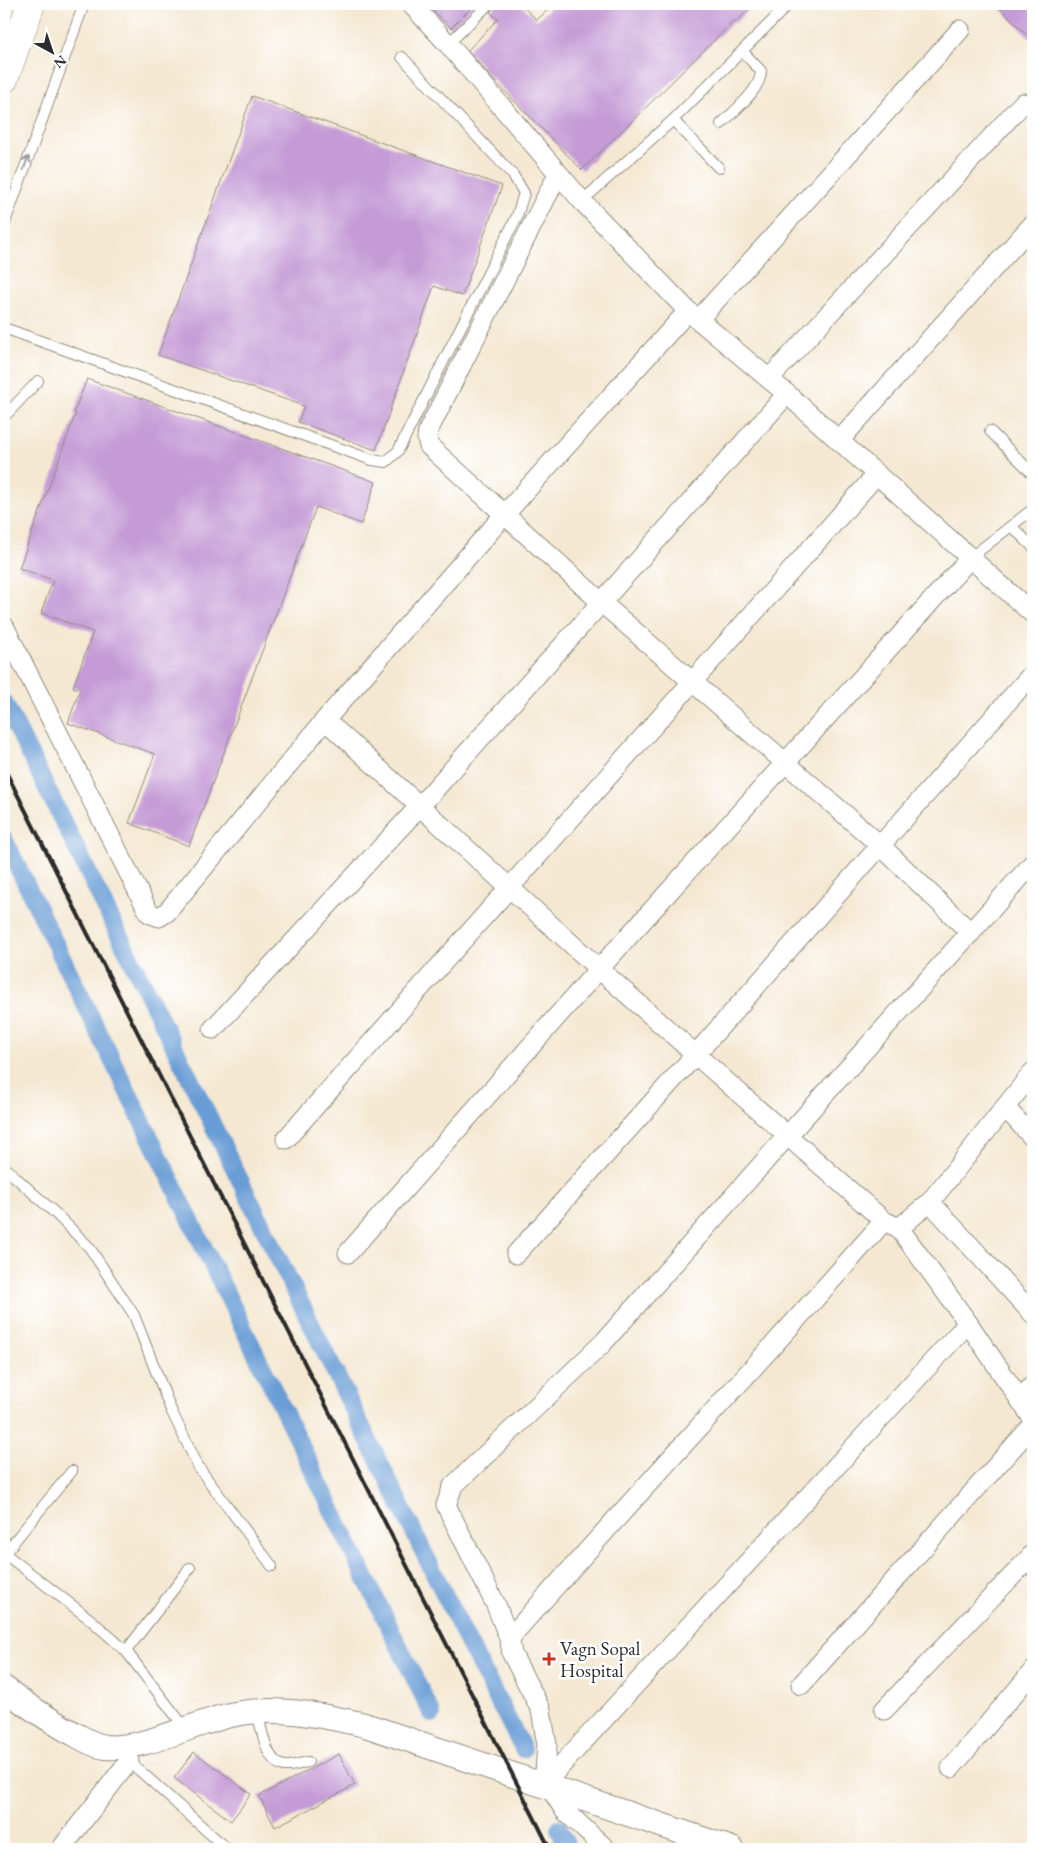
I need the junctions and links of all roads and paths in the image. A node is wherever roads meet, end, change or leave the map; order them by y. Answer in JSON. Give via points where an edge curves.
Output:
{"nodes":[{"id":1,"x":31,"y":4,"type":"edge"},
{"id":2,"x":84,"y":4,"type":"edge"},
{"id":3,"x":489,"y":4,"type":"edge"},
{"id":4,"x":789,"y":4,"type":"edge"},
{"id":5,"x":418,"y":6,"type":"edge"},
{"id":6,"x":960,"y":30,"type":"dead end"},
{"id":7,"x":448,"y":44,"type":"junction"},
{"id":8,"x":742,"y":51,"type":"junction"},
{"id":9,"x":402,"y":57,"type":"dead end"},
{"id":10,"x":4,"y":79,"type":"edge"},
{"id":11,"x":1023,"y":103,"type":"dead end"},
{"id":12,"x":673,"y":120,"type":"junction"},
{"id":13,"x":721,"y":124,"type":"dead end"},
{"id":14,"x":719,"y":168,"type":"dead end"},
{"id":15,"x":558,"y":174,"type":"junction"},
{"id":16,"x":582,"y":201,"type":"junction"},
{"id":17,"x":1033,"y":224,"type":"edge"},
{"id":18,"x":4,"y":225,"type":"edge"},
{"id":19,"x":693,"y":316,"type":"junction"},
{"id":20,"x":4,"y":328,"type":"edge"},
{"id":21,"x":770,"y":379,"type":"junction"},
{"id":22,"x":38,"y":381,"type":"dead end"},
{"id":23,"x":787,"y":394,"type":"junction"},
{"id":24,"x":4,"y":417,"type":"edge"},
{"id":25,"x":990,"y":431,"type":"dead end"},
{"id":26,"x":839,"y":440,"type":"junction"},
{"id":27,"x":876,"y":474,"type":"junction"},
{"id":28,"x":1033,"y":474,"type":"edge"},
{"id":29,"x":1033,"y":509,"type":"edge"},
{"id":30,"x":504,"y":515,"type":"junction"},
{"id":31,"x":1011,"y":526,"type":"junction"},
{"id":32,"x":1033,"y":547,"type":"edge"},
{"id":33,"x":971,"y":557,"type":"junction"},
{"id":34,"x":602,"y":603,"type":"junction"},
{"id":35,"x":1033,"y":614,"type":"edge"},
{"id":36,"x":4,"y":626,"type":"edge"},
{"id":37,"x":1033,"y":673,"type":"edge"},
{"id":38,"x":692,"y":682,"type":"junction"},
{"id":39,"x":325,"y":720,"type":"junction"},
{"id":40,"x":786,"y":761,"type":"junction"},
{"id":41,"x":418,"y":807,"type":"junction"},
{"id":42,"x":881,"y":846,"type":"junction"},
{"id":43,"x":1033,"y":863,"type":"edge"},
{"id":44,"x":509,"y":888,"type":"junction"},
{"id":45,"x":971,"y":933,"type":"junction"},
{"id":46,"x":598,"y":969,"type":"junction"},
{"id":47,"x":213,"y":1029,"type":"dead end"},
{"id":48,"x":696,"y":1054,"type":"junction"},
{"id":49,"x":1033,"y":1072,"type":"edge"},
{"id":50,"x":1006,"y":1108,"type":"junction"},
{"id":51,"x":788,"y":1135,"type":"junction"},
{"id":52,"x":1033,"y":1138,"type":"edge"},
{"id":53,"x":286,"y":1139,"type":"dead end"},
{"id":54,"x":4,"y":1167,"type":"edge"},
{"id":55,"x":930,"y":1202,"type":"junction"},
{"id":56,"x":891,"y":1225,"type":"junction"},
{"id":57,"x":348,"y":1253,"type":"dead end"},
{"id":58,"x":516,"y":1254,"type":"dead end"},
{"id":59,"x":1033,"y":1314,"type":"edge"},
{"id":60,"x":968,"y":1323,"type":"junction"},
{"id":61,"x":1033,"y":1385,"type":"edge"},
{"id":62,"x":1020,"y":1400,"type":"junction"},
{"id":63,"x":1033,"y":1419,"type":"edge"},
{"id":64,"x":1033,"y":1425,"type":"edge"},
{"id":65,"x":72,"y":1471,"type":"dead end"},
{"id":66,"x":4,"y":1554,"type":"edge"},
{"id":67,"x":1033,"y":1554,"type":"edge"},
{"id":68,"x":272,"y":1566,"type":"dead end"},
{"id":69,"x":190,"y":1568,"type":"dead end"},
{"id":70,"x":510,"y":1641,"type":"junction"},
{"id":71,"x":126,"y":1651,"type":"junction"},
{"id":72,"x":1033,"y":1671,"type":"edge"},
{"id":73,"x":801,"y":1685,"type":"dead end"},
{"id":74,"x":4,"y":1688,"type":"edge"},
{"id":75,"x":884,"y":1710,"type":"dead end"},
{"id":76,"x":257,"y":1712,"type":"junction"},
{"id":77,"x":185,"y":1728,"type":"junction"},
{"id":78,"x":128,"y":1753,"type":"junction"},
{"id":79,"x":308,"y":1762,"type":"dead end"},
{"id":80,"x":950,"y":1768,"type":"dead end"},
{"id":81,"x":546,"y":1785,"type":"junction"},
{"id":82,"x":61,"y":1849,"type":"edge"},
{"id":83,"x":227,"y":1849,"type":"edge"},
{"id":84,"x":606,"y":1849,"type":"edge"},
{"id":85,"x":732,"y":1849,"type":"edge"}],
"edges":[{"from":1,"to":10,"type":"highway"},
{"from":18,"to":2,"type":"lane","one_way":true},
{"from":3,"to":7,"type":"lane"},
{"from":4,"to":8,"type":"lane"},
{"from":5,"to":7,"type":"street"},
{"from":6,"to":19,"type":"street"},
{"from":7,"to":15,"type":"street"},
{"from":8,"to":12,"type":"lane"},
{"from":8,"to":13,"type":"lane","via":[[761,71],[761,78]]},
{"from":9,"to":20,"type":"lane","via":[[513,175],[524,193],[517,216],[398,451],[386,462],[372,460]]},
{"from":11,"to":21,"type":"street"},
{"from":12,"to":14,"type":"lane"},
{"from":12,"to":16,"type":"lane"},
{"from":15,"to":16,"type":"street"},
{"from":15,"to":30,"type":"street","via":[[428,431],[429,446]]},
{"from":16,"to":19,"type":"street"},
{"from":17,"to":26,"type":"street"},
{"from":19,"to":21,"type":"street"},
{"from":19,"to":30,"type":"street"},
{"from":21,"to":23,"type":"street"},
{"from":22,"to":24,"type":"lane"},
{"from":23,"to":26,"type":"street"},
{"from":23,"to":34,"type":"street"},
{"from":25,"to":28,"type":"lane"},
{"from":26,"to":27,"type":"street"},
{"from":27,"to":33,"type":"street"},
{"from":27,"to":38,"type":"street"},
{"from":29,"to":31,"type":"lane"},
{"from":30,"to":34,"type":"street"},
{"from":30,"to":39,"type":"street"},
{"from":31,"to":32,"type":"lane"},
{"from":31,"to":33,"type":"lane"},
{"from":33,"to":35,"type":"street"},
{"from":33,"to":40,"type":"street"},
{"from":34,"to":38,"type":"street"},
{"from":34,"to":41,"type":"street"},
{"from":36,"to":39,"type":"street","via":[[149,913],[159,917],[167,912]]},
{"from":37,"to":42,"type":"street"},
{"from":38,"to":40,"type":"street"},
{"from":38,"to":44,"type":"street"},
{"from":39,"to":41,"type":"street"},
{"from":40,"to":42,"type":"street"},
{"from":40,"to":46,"type":"street"},
{"from":41,"to":44,"type":"street"},
{"from":41,"to":47,"type":"street"},
{"from":42,"to":45,"type":"street"},
{"from":42,"to":48,"type":"street"},
{"from":43,"to":45,"type":"street"},
{"from":44,"to":46,"type":"street"},
{"from":44,"to":53,"type":"street"},
{"from":45,"to":51,"type":"street"},
{"from":46,"to":48,"type":"street"},
{"from":46,"to":57,"type":"street"},
{"from":48,"to":51,"type":"street"},
{"from":48,"to":58,"type":"street"},
{"from":49,"to":50,"type":"street"},
{"from":50,"to":52,"type":"street"},
{"from":50,"to":55,"type":"street"},
{"from":51,"to":56,"type":"street"},
{"from":51,"to":70,"type":"street","via":[[602,1344],[453,1486],[446,1505],[496,1605]]},
{"from":54,"to":68,"type":"lane","via":[[94,1254],[134,1315],[171,1410],[199,1468]]},
{"from":55,"to":56,"type":"street"},
{"from":55,"to":59,"type":"street"},
{"from":56,"to":60,"type":"street"},
{"from":56,"to":70,"type":"street","via":[[587,1550]]},
{"from":60,"to":62,"type":"street"},
{"from":60,"to":81,"type":"street"},
{"from":61,"to":62,"type":"street"},
{"from":62,"to":63,"type":"street"},
{"from":64,"to":73,"type":"street"},
{"from":65,"to":66,"type":"lane"},
{"from":66,"to":71,"type":"lane"},
{"from":67,"to":75,"type":"street"},
{"from":69,"to":71,"type":"lane"},
{"from":70,"to":81,"type":"street","via":[[512,1654],[540,1710],[547,1745]]},
{"from":71,"to":77,"type":"lane"},
{"from":72,"to":80,"type":"street"},
{"from":74,"to":78,"type":"street","via":[[34,1711],[88,1742]]},
{"from":76,"to":77,"type":"street","via":[[231,1715]]},
{"from":76,"to":79,"type":"lane","via":[[274,1763],[286,1767]]},
{"from":76,"to":81,"type":"street","via":[[313,1713],[365,1724]]},
{"from":77,"to":78,"type":"street"},
{"from":78,"to":82,"type":"street"},
{"from":78,"to":83,"type":"lane"},
{"from":81,"to":84,"type":"street","via":[[565,1812]]},
{"from":81,"to":85,"type":"street"}]}
